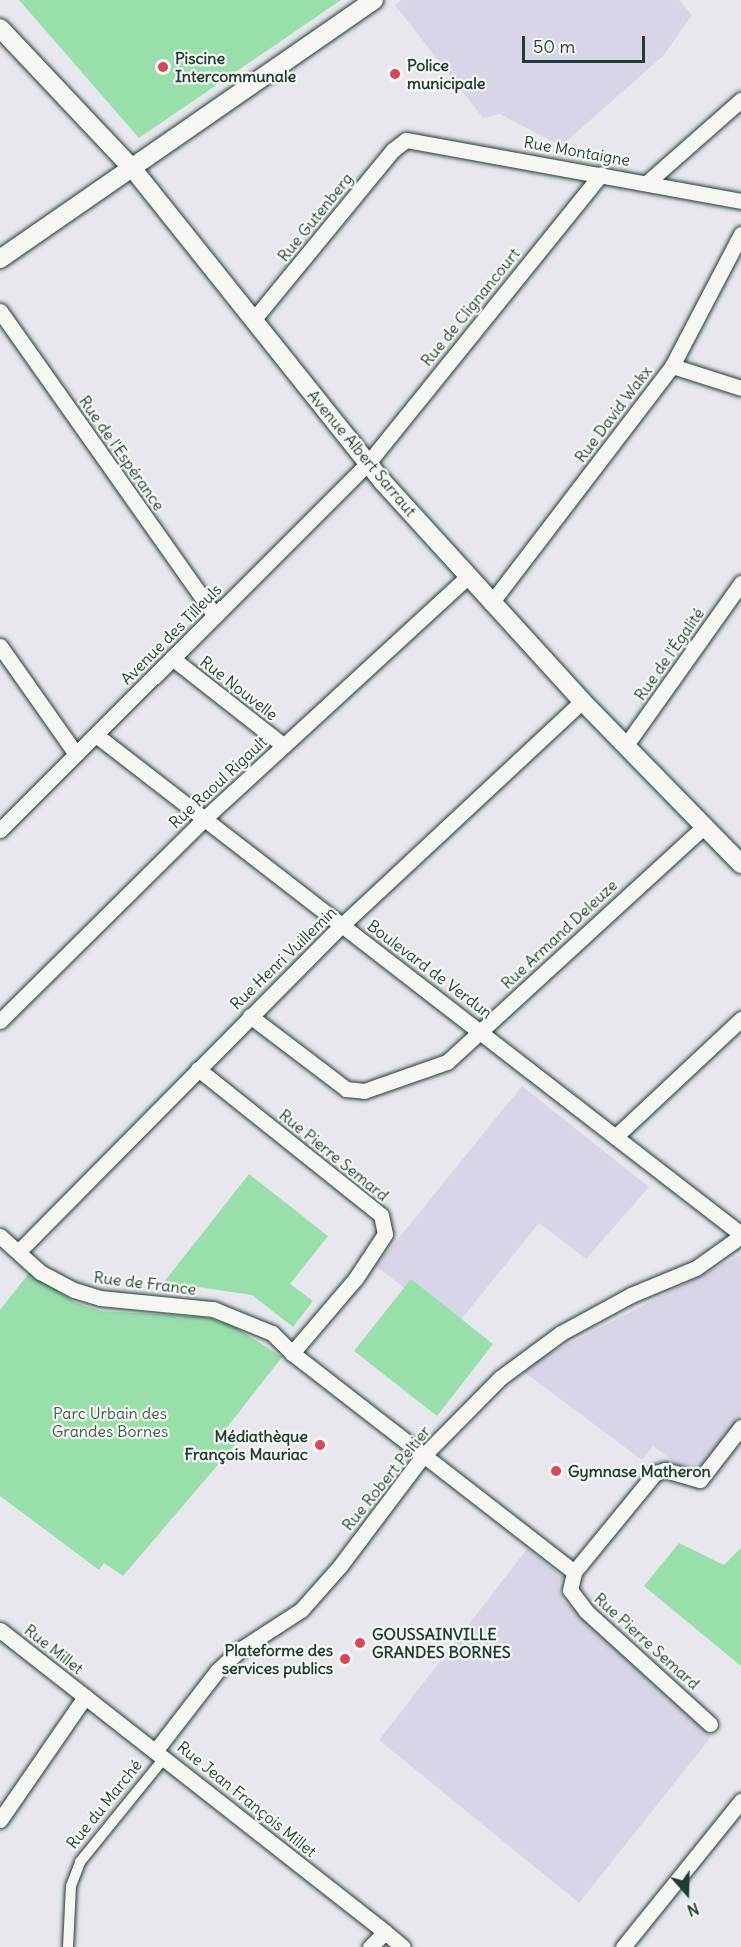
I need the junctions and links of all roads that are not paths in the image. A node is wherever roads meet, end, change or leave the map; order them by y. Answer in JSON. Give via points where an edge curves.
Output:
{"nodes":[{"id":1,"x":374,"y":0,"type":"edge"},
{"id":2,"x":0,"y":28,"type":"edge"},
{"id":3,"x":741,"y":100,"type":"edge"},
{"id":4,"x":406,"y":140,"type":"joint"},
{"id":5,"x":134,"y":169,"type":"junction"},
{"id":6,"x":601,"y":174,"type":"junction"},
{"id":7,"x":649,"y":182,"type":"junction"},
{"id":8,"x":741,"y":201,"type":"edge"},
{"id":9,"x":741,"y":234,"type":"edge"},
{"id":10,"x":0,"y":259,"type":"edge"},
{"id":11,"x":0,"y":311,"type":"edge"},
{"id":12,"x":254,"y":319,"type":"junction"},
{"id":13,"x":672,"y":366,"type":"junction"},
{"id":14,"x":741,"y":387,"type":"edge"},
{"id":15,"x":368,"y":463,"type":"junction"},
{"id":16,"x":468,"y":576,"type":"junction"},
{"id":17,"x":741,"y":583,"type":"edge"},
{"id":18,"x":491,"y":603,"type":"junction"},
{"id":19,"x":215,"y":616,"type":"junction"},
{"id":20,"x":0,"y":646,"type":"edge"},
{"id":21,"x":172,"y":658,"type":"junction"},
{"id":22,"x":582,"y":701,"type":"junction"},
{"id":23,"x":96,"y":735,"type":"junction"},
{"id":24,"x":283,"y":745,"type":"junction"},
{"id":25,"x":626,"y":746,"type":"junction"},
{"id":26,"x":76,"y":754,"type":"junction"},
{"id":27,"x":204,"y":819,"type":"junction"},
{"id":28,"x":705,"y":826,"type":"junction"},
{"id":29,"x":0,"y":830,"type":"edge"},
{"id":30,"x":739,"y":858,"type":"edge"},
{"id":31,"x":342,"y":925,"type":"junction"},
{"id":32,"x":250,"y":1016,"type":"junction"},
{"id":33,"x":741,"y":1019,"type":"edge"},
{"id":34,"x":0,"y":1021,"type":"edge"},
{"id":35,"x":481,"y":1031,"type":"junction"},
{"id":36,"x":198,"y":1069,"type":"junction"},
{"id":37,"x":615,"y":1137,"type":"junction"},
{"id":38,"x":741,"y":1235,"type":"edge"},
{"id":39,"x":0,"y":1236,"type":"edge"},
{"id":40,"x":19,"y":1251,"type":"junction"},
{"id":41,"x":292,"y":1353,"type":"junction"},
{"id":42,"x":741,"y":1426,"type":"edge"},
{"id":43,"x":423,"y":1456,"type":"junction"},
{"id":44,"x":574,"y":1572,"type":"junction"},
{"id":45,"x":0,"y":1630,"type":"edge"},
{"id":46,"x":85,"y":1697,"type":"junction"},
{"id":47,"x":710,"y":1724,"type":"dead end"},
{"id":48,"x":160,"y":1753,"type":"junction"},
{"id":49,"x":741,"y":1801,"type":"edge"},
{"id":50,"x":0,"y":1820,"type":"edge"},
{"id":51,"x":385,"y":1932,"type":"junction"},
{"id":52,"x":68,"y":1947,"type":"edge"},
{"id":53,"x":370,"y":1947,"type":"edge"},
{"id":54,"x":403,"y":1947,"type":"edge"},
{"id":55,"x":623,"y":1947,"type":"edge"}],
"edges":[{"from":1,"to":5,"type":"street"},
{"from":2,"to":5,"type":"street","name":"Avenue Albert Sarraut"},
{"from":3,"to":7,"type":"street"},
{"from":4,"to":6,"type":"street","name":"Rue Montaigne"},
{"from":4,"to":12,"type":"street","name":"Rue Gutenberg","via":[[393,150]]},
{"from":5,"to":10,"type":"street"},
{"from":5,"to":12,"type":"street","name":"Avenue Albert Sarraut"},
{"from":6,"to":7,"type":"street","name":"Rue Montaigne"},
{"from":6,"to":15,"type":"street","name":"Rue de Clignancourt"},
{"from":7,"to":8,"type":"street","name":"Rue Montaigne"},
{"from":9,"to":13,"type":"street","name":"Rue David Wakx"},
{"from":11,"to":19,"type":"street","name":"Rue de l'Espérance"},
{"from":12,"to":15,"type":"street","name":"Avenue Albert Sarraut"},
{"from":13,"to":14,"type":"street"},
{"from":13,"to":18,"type":"street","name":"Rue David Wakx"},
{"from":15,"to":16,"type":"street","name":"Avenue Albert Sarraut"},
{"from":15,"to":19,"type":"street","name":"Avenue des Tilleuls"},
{"from":16,"to":18,"type":"street","name":"Avenue Albert Sarraut"},
{"from":16,"to":24,"type":"street","name":"Rue Raoul Rigault"},
{"from":17,"to":25,"type":"street","name":"Rue de l'Égalité"},
{"from":18,"to":22,"type":"street","name":"Avenue Albert Sarraut"},
{"from":19,"to":21,"type":"street","name":"Avenue des Tilleuls"},
{"from":20,"to":26,"type":"street"},
{"from":21,"to":23,"type":"street","name":"Avenue des Tilleuls"},
{"from":21,"to":24,"type":"street","name":"Rue Nouvelle"},
{"from":22,"to":25,"type":"street","name":"Avenue Albert Sarraut"},
{"from":22,"to":31,"type":"street","name":"Rue Henri Vuillemin"},
{"from":23,"to":26,"type":"street","name":"Avenue des Tilleuls"},
{"from":23,"to":27,"type":"street","name":"Boulevard de Verdun"},
{"from":24,"to":27,"type":"street","name":"Rue Raoul Rigault"},
{"from":25,"to":28,"type":"street","name":"Avenue Albert Sarraut"},
{"from":26,"to":29,"type":"street","name":"Avenue des Tilleuls"},
{"from":27,"to":31,"type":"street","name":"Boulevard de Verdun"},
{"from":27,"to":34,"type":"street","name":"Rue Raoul Rigault"},
{"from":28,"to":30,"type":"street","name":"Avenue Albert Sarraut"},
{"from":28,"to":35,"type":"street","name":"Rue Armand Deleuze"},
{"from":31,"to":32,"type":"street","name":"Rue Henri Vuillemin"},
{"from":31,"to":35,"type":"street","name":"Boulevard de Verdun"},
{"from":32,"to":35,"type":"street","name":"Rue Armand Deleuze","via":[[346,1089],[364,1091],[447,1062]]},
{"from":32,"to":36,"type":"street","name":"Rue Henri Vuillemin"},
{"from":33,"to":37,"type":"street"},
{"from":35,"to":37,"type":"street","name":"Boulevard de Verdun"},
{"from":36,"to":40,"type":"street","name":"Rue Henri Vuillemin"},
{"from":36,"to":41,"type":"street","name":"Rue Pierre Semard","via":[[381,1215],[386,1234],[356,1278]]},
{"from":37,"to":38,"type":"street","name":"Boulevard de Verdun"},
{"from":38,"to":43,"type":"street","name":"Rue Robert Peltier","via":[[696,1268],[631,1295],[561,1333],[500,1378]]},
{"from":39,"to":40,"type":"street","name":"Rue de France"},
{"from":40,"to":41,"type":"street","name":"Rue de France","via":[[40,1272],[74,1290],[100,1298],[213,1309],[272,1333]]},
{"from":41,"to":43,"type":"street"},
{"from":42,"to":44,"type":"street","via":[[700,1480],[665,1470],[655,1473]]},
{"from":43,"to":44,"type":"street"},
{"from":43,"to":48,"type":"street","name":"Rue Robert Peltier","via":[[301,1610],[241,1649],[217,1671]]},
{"from":44,"to":47,"type":"street","name":"Rue Pierre Semard","via":[[570,1590],[576,1601]]},
{"from":45,"to":46,"type":"street","name":"Rue Millet"},
{"from":46,"to":48,"type":"street","name":"Rue Jean François Millet"},
{"from":46,"to":50,"type":"street"},
{"from":48,"to":51,"type":"street","name":"Rue Jean François Millet"},
{"from":48,"to":52,"type":"street","name":"Rue du Marché","via":[[80,1862],[71,1886]]},
{"from":49,"to":55,"type":"street"},
{"from":51,"to":53,"type":"street"},
{"from":51,"to":54,"type":"street","name":"Rue Jean François Millet"}]}
